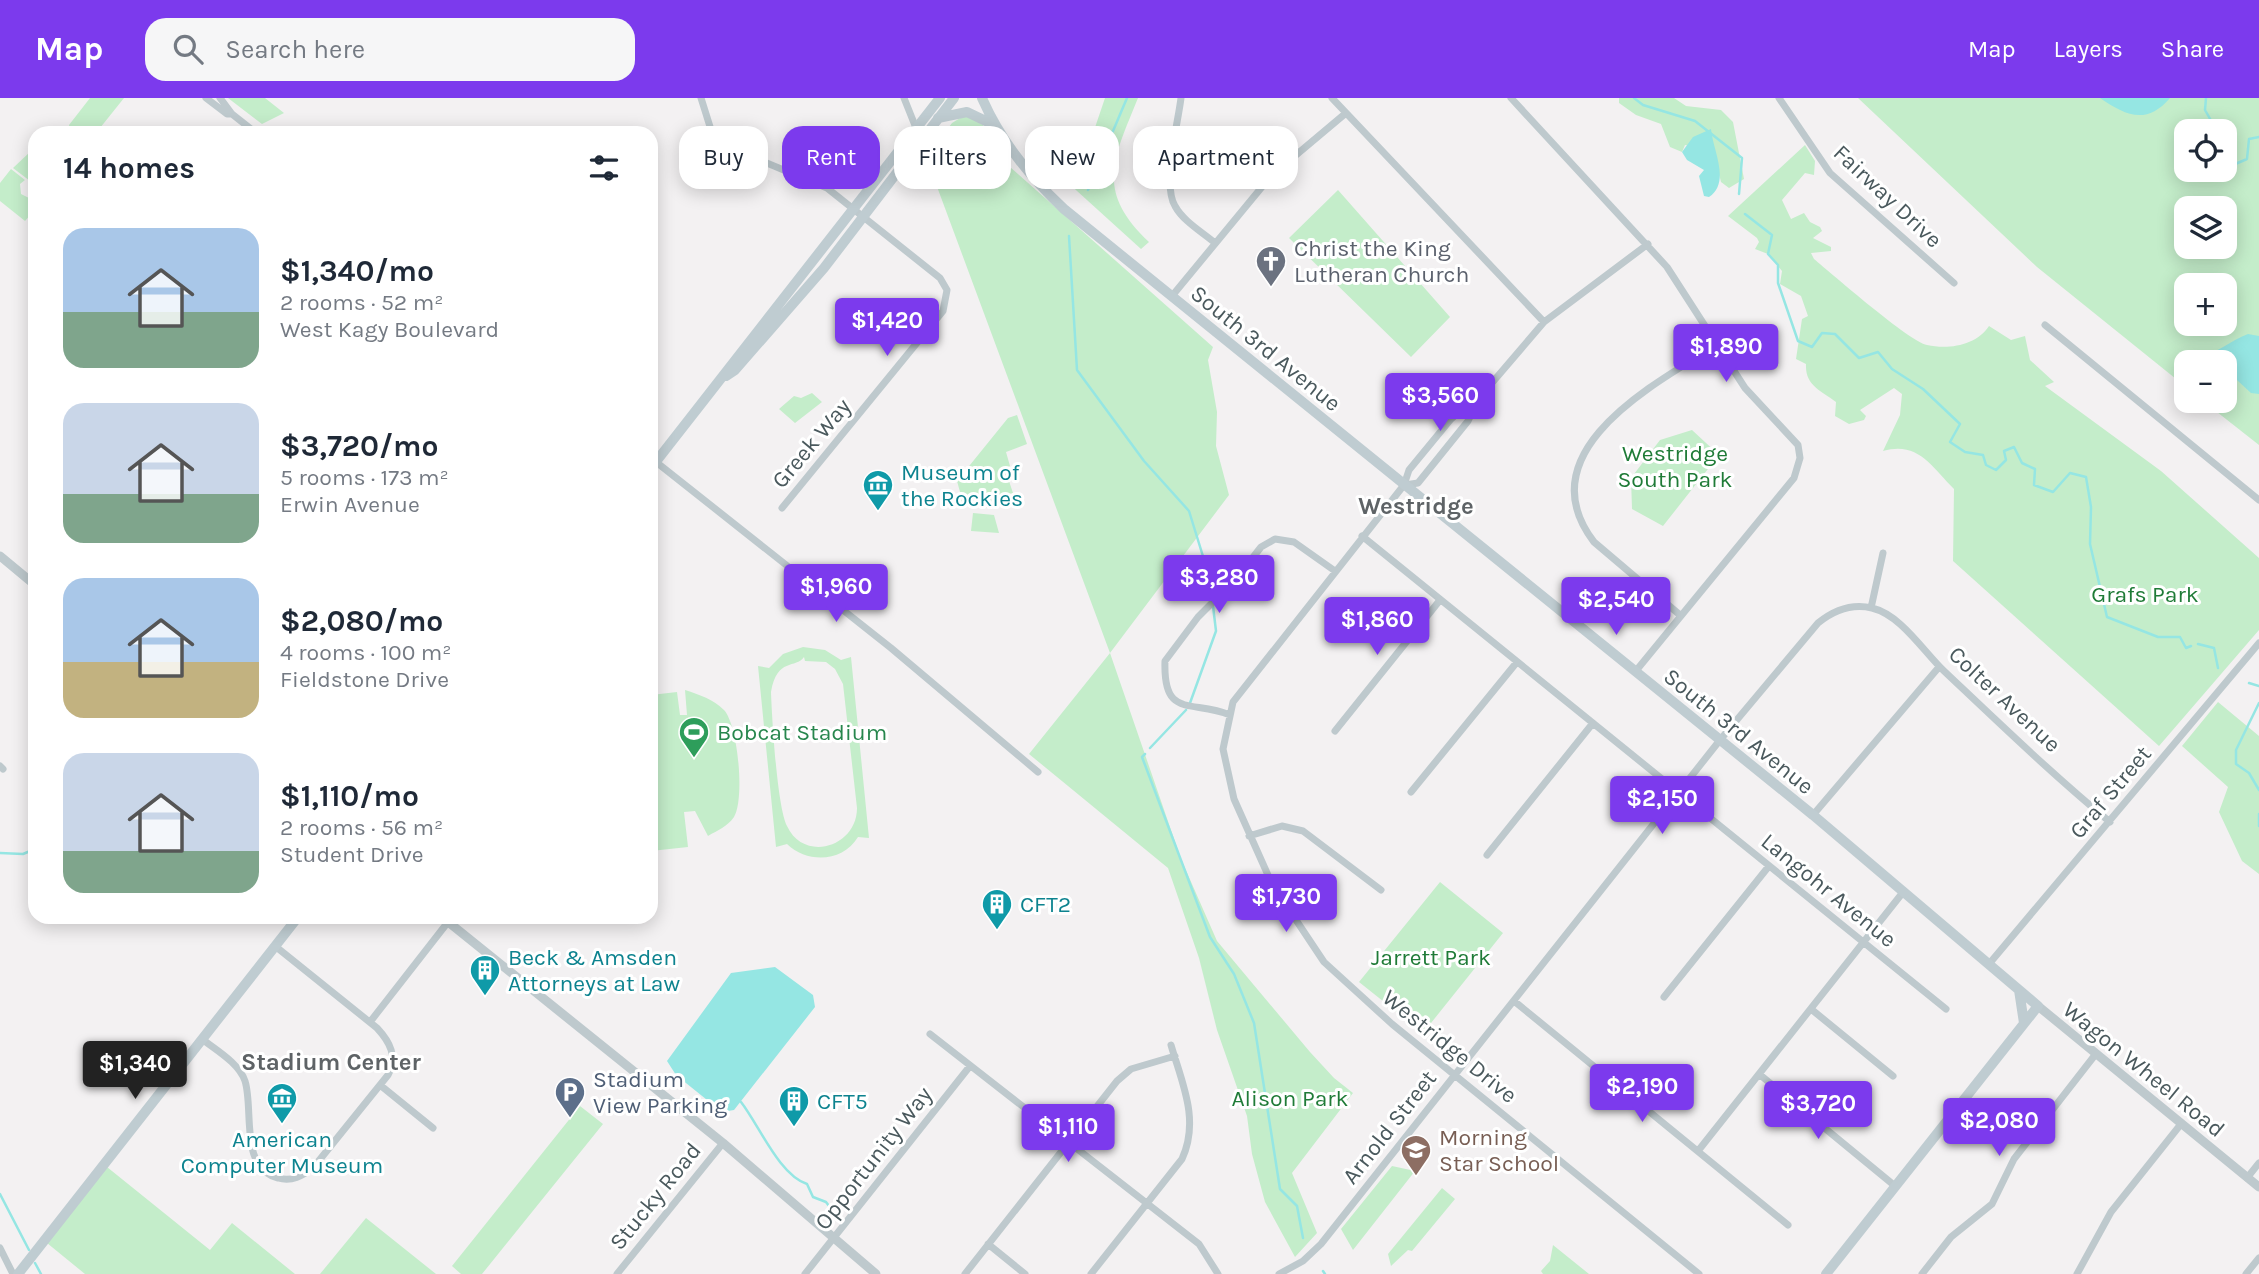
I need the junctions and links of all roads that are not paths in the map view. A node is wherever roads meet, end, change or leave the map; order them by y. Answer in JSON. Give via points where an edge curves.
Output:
{"nodes":[{"id":1,"x":206,"y":98,"type":"edge"},
{"id":2,"x":220,"y":98,"type":"edge"},
{"id":3,"x":701,"y":98,"type":"edge"},
{"id":4,"x":904,"y":98,"type":"edge"},
{"id":5,"x":940,"y":98,"type":"edge"},
{"id":6,"x":954,"y":98,"type":"edge"},
{"id":7,"x":982,"y":98,"type":"edge"},
{"id":8,"x":1181,"y":98,"type":"edge"},
{"id":9,"x":1332,"y":98,"type":"edge"},
{"id":10,"x":1511,"y":98,"type":"edge"},
{"id":11,"x":1779,"y":98,"type":"edge"},
{"id":12,"x":1346,"y":113,"type":"junction"},
{"id":13,"x":232,"y":114,"type":"junction"},
{"id":14,"x":938,"y":118,"type":"junction"},
{"id":15,"x":247,"y":126,"type":"edge"},
{"id":16,"x":915,"y":126,"type":"edge"},
{"id":17,"x":918,"y":126,"type":"edge"},
{"id":18,"x":995,"y":126,"type":"joint"},
{"id":19,"x":1011,"y":149,"type":"edge"},
{"id":20,"x":894,"y":156,"type":"edge"},
{"id":21,"x":853,"y":208,"type":"junction"},
{"id":22,"x":865,"y":217,"type":"junction"},
{"id":23,"x":1215,"y":243,"type":"junction"},
{"id":24,"x":1648,"y":244,"type":"junction"},
{"id":25,"x":1954,"y":283,"type":"dead end"},
{"id":26,"x":1172,"y":296,"type":"junction"},
{"id":27,"x":1544,"y":323,"type":"junction"},
{"id":28,"x":2045,"y":325,"type":"dead end"},
{"id":29,"x":1717,"y":345,"type":"junction"},
{"id":30,"x":725,"y":376,"type":"junction"},
{"id":31,"x":1482,"y":392,"type":"junction"},
{"id":32,"x":658,"y":456,"type":"edge"},
{"id":33,"x":658,"y":468,"type":"edge"},
{"id":34,"x":1404,"y":485,"type":"junction"},
{"id":35,"x":2259,"y":499,"type":"edge"},
{"id":36,"x":782,"y":508,"type":"dead end"},
{"id":37,"x":1362,"y":536,"type":"junction"},
{"id":38,"x":1883,"y":553,"type":"dead end"},
{"id":39,"x":0,"y":556,"type":"edge"},
{"id":40,"x":1335,"y":571,"type":"junction"},
{"id":41,"x":28,"y":579,"type":"edge"},
{"id":42,"x":1440,"y":600,"type":"junction"},
{"id":43,"x":1871,"y":608,"type":"junction"},
{"id":44,"x":1679,"y":615,"type":"junction"},
{"id":45,"x":2259,"y":643,"type":"edge"},
{"id":46,"x":1517,"y":662,"type":"junction"},
{"id":47,"x":1939,"y":667,"type":"junction"},
{"id":48,"x":1635,"y":672,"type":"junction"},
{"id":49,"x":1230,"y":715,"type":"junction"},
{"id":50,"x":1593,"y":723,"type":"junction"},
{"id":51,"x":1335,"y":731,"type":"dead end"},
{"id":52,"x":1720,"y":740,"type":"junction"},
{"id":53,"x":1038,"y":772,"type":"dead end"},
{"id":54,"x":1411,"y":792,"type":"dead end"},
{"id":55,"x":1678,"y":792,"type":"junction"},
{"id":56,"x":1812,"y":815,"type":"junction"},
{"id":57,"x":2110,"y":822,"type":"junction"},
{"id":58,"x":1250,"y":836,"type":"junction"},
{"id":59,"x":1487,"y":855,"type":"dead end"},
{"id":60,"x":1769,"y":866,"type":"junction"},
{"id":61,"x":1381,"y":890,"type":"dead end"},
{"id":62,"x":1904,"y":891,"type":"junction"},
{"id":63,"x":292,"y":924,"type":"edge"},
{"id":64,"x":441,"y":924,"type":"edge"},
{"id":65,"x":451,"y":924,"type":"edge"},
{"id":66,"x":1862,"y":942,"type":"junction"},
{"id":67,"x":275,"y":946,"type":"junction"},
{"id":68,"x":1989,"y":964,"type":"junction"},
{"id":69,"x":2019,"y":990,"type":"junction"},
{"id":70,"x":1664,"y":997,"type":"dead end"},
{"id":71,"x":1514,"y":1001,"type":"junction"},
{"id":72,"x":2038,"y":1006,"type":"junction"},
{"id":73,"x":1811,"y":1009,"type":"junction"},
{"id":74,"x":1946,"y":1009,"type":"dead end"},
{"id":75,"x":370,"y":1022,"type":"junction"},
{"id":76,"x":2024,"y":1023,"type":"junction"},
{"id":77,"x":930,"y":1034,"type":"dead end"},
{"id":78,"x":202,"y":1039,"type":"junction"},
{"id":79,"x":1171,"y":1045,"type":"dead end"},
{"id":80,"x":2095,"y":1055,"type":"junction"},
{"id":81,"x":1175,"y":1056,"type":"junction"},
{"id":82,"x":970,"y":1066,"type":"junction"},
{"id":83,"x":1759,"y":1074,"type":"junction"},
{"id":84,"x":1455,"y":1076,"type":"junction"},
{"id":85,"x":1894,"y":1076,"type":"dead end"},
{"id":86,"x":380,"y":1085,"type":"junction"},
{"id":87,"x":2181,"y":1124,"type":"junction"},
{"id":88,"x":433,"y":1128,"type":"dead end"},
{"id":89,"x":1068,"y":1142,"type":"junction"},
{"id":90,"x":723,"y":1143,"type":"junction"},
{"id":91,"x":1698,"y":1151,"type":"junction"},
{"id":92,"x":2259,"y":1163,"type":"edge"},
{"id":93,"x":2247,"y":1178,"type":"junction"},
{"id":94,"x":1895,"y":1186,"type":"junction"},
{"id":95,"x":2259,"y":1187,"type":"edge"},
{"id":96,"x":1147,"y":1204,"type":"junction"},
{"id":97,"x":1788,"y":1225,"type":"dead end"},
{"id":98,"x":834,"y":1239,"type":"junction"},
{"id":99,"x":988,"y":1244,"type":"junction"},
{"id":100,"x":0,"y":1248,"type":"edge"},
{"id":101,"x":2259,"y":1258,"type":"edge"},
{"id":102,"x":16,"y":1274,"type":"edge"},
{"id":103,"x":618,"y":1274,"type":"edge"},
{"id":104,"x":805,"y":1274,"type":"edge"},
{"id":105,"x":876,"y":1274,"type":"edge"},
{"id":106,"x":965,"y":1274,"type":"edge"},
{"id":107,"x":1025,"y":1274,"type":"edge"},
{"id":108,"x":1091,"y":1274,"type":"edge"},
{"id":109,"x":1217,"y":1274,"type":"edge"},
{"id":110,"x":1279,"y":1274,"type":"edge"},
{"id":111,"x":1699,"y":1274,"type":"edge"},
{"id":112,"x":1826,"y":1274,"type":"edge"},
{"id":113,"x":1922,"y":1274,"type":"edge"},
{"id":114,"x":2077,"y":1274,"type":"edge"},
{"id":115,"x":2246,"y":1274,"type":"edge"}],
"edges":[{"from":1,"to":13,"type":"street"},
{"from":2,"to":13,"type":"street"},
{"from":3,"to":21,"type":"street","name":"Greek Way","via":[[712,133],[726,146],[816,182]]},
{"from":4,"to":16,"type":"street"},
{"from":5,"to":17,"type":"main road"},
{"from":6,"to":14,"type":"main road"},
{"from":7,"to":18,"type":"main road","name":"South 3rd Avenue"},
{"from":8,"to":23,"type":"street","via":[[1172,199],[1183,217]]},
{"from":9,"to":12,"type":"street"},
{"from":10,"to":24,"type":"street"},
{"from":11,"to":25,"type":"street","name":"Fairway Drive","via":[[1829,173]]},
{"from":12,"to":23,"type":"street","via":[[1271,176]]},
{"from":12,"to":27,"type":"street"},
{"from":13,"to":15,"type":"street"},
{"from":14,"to":18,"type":"main road","via":[[967,112]]},
{"from":14,"to":22,"type":"main road"},
{"from":19,"to":26,"type":"main road","name":"South 3rd Avenue","via":[[1047,193]]},
{"from":20,"to":21,"type":"main road"},
{"from":21,"to":22,"type":"street","name":"Greek Way"},
{"from":21,"to":30,"type":"main road"},
{"from":22,"to":30,"type":"main road","via":[[791,308]]},
{"from":22,"to":36,"type":"street","name":"Greek Way","via":[[940,278],[947,299]]},
{"from":23,"to":26,"type":"street"},
{"from":24,"to":27,"type":"street","name":"Westridge Drive"},
{"from":24,"to":29,"type":"street"},
{"from":26,"to":34,"type":"main road","name":"South 3rd Avenue"},
{"from":27,"to":31,"type":"street","name":"Westridge Drive"},
{"from":28,"to":35,"type":"street"},
{"from":29,"to":44,"type":"street","via":[[1759,406],[1791,436],[1800,458],[1794,478]]},
{"from":29,"to":44,"type":"street","via":[[1618,411],[1584,455],[1576,481],[1577,509],[1584,528],[1620,567]]},
{"from":30,"to":32,"type":"main road"},
{"from":31,"to":34,"type":"street","name":"Westridge Drive","via":[[1434,439],[1409,470]]},
{"from":31,"to":34,"type":"street","name":"Westridge Drive","via":[[1468,421],[1418,483]]},
{"from":33,"to":53,"type":"street","via":[[891,648]]},
{"from":34,"to":37,"type":"street","name":"Westridge Drive"},
{"from":34,"to":48,"type":"main road","name":"South 3rd Avenue"},
{"from":37,"to":40,"type":"street","name":"Westridge Drive"},
{"from":37,"to":42,"type":"street","name":"Langohr Avenue"},
{"from":38,"to":43,"type":"street"},
{"from":39,"to":41,"type":"street"},
{"from":40,"to":49,"type":"street","name":"Westridge Drive","via":[[1242,688]]},
{"from":40,"to":49,"type":"street","via":[[1294,542],[1275,539],[1261,547],[1186,630],[1165,661],[1172,697],[1180,706]]},
{"from":42,"to":46,"type":"street","name":"Langohr Avenue"},
{"from":42,"to":51,"type":"street"},
{"from":43,"to":47,"type":"street","name":"Colter Avenue","via":[[1894,620]]},
{"from":43,"to":52,"type":"street","name":"Arnold Street","via":[[1846,607],[1818,623]]},
{"from":44,"to":48,"type":"street"},
{"from":45,"to":57,"type":"street","name":"Graf Street"},
{"from":46,"to":50,"type":"street","name":"Langohr Avenue"},
{"from":46,"to":54,"type":"street"},
{"from":47,"to":56,"type":"street"},
{"from":47,"to":57,"type":"street","name":"Colter Avenue"},
{"from":48,"to":52,"type":"main road","name":"South 3rd Avenue"},
{"from":49,"to":58,"type":"street","name":"Westridge Drive","via":[[1223,764]]},
{"from":50,"to":55,"type":"street","name":"Langohr Avenue"},
{"from":50,"to":59,"type":"street"},
{"from":52,"to":55,"type":"street","name":"Arnold Street"},
{"from":52,"to":56,"type":"main road","name":"South 3rd Avenue"},
{"from":55,"to":60,"type":"street","name":"Langohr Avenue"},
{"from":55,"to":71,"type":"street","name":"Arnold Street"},
{"from":56,"to":62,"type":"main road","name":"South 3rd Avenue"},
{"from":57,"to":68,"type":"street","name":"Graf Street"},
{"from":58,"to":61,"type":"street","via":[[1282,826],[1303,831]]},
{"from":58,"to":84,"type":"street","name":"Westridge Drive","via":[[1278,894],[1324,962]]},
{"from":60,"to":66,"type":"street","name":"Langohr Avenue"},
{"from":60,"to":70,"type":"street"},
{"from":62,"to":66,"type":"street"},
{"from":62,"to":68,"type":"main road","name":"South 3rd Avenue"},
{"from":63,"to":67,"type":"main road"},
{"from":64,"to":75,"type":"street"},
{"from":65,"to":90,"type":"street"},
{"from":66,"to":73,"type":"street"},
{"from":66,"to":74,"type":"street","name":"Langohr Avenue"},
{"from":67,"to":75,"type":"street"},
{"from":67,"to":78,"type":"main road"},
{"from":68,"to":69,"type":"main road","name":"South 3rd Avenue"},
{"from":69,"to":72,"type":"main road","name":"South 3rd Avenue"},
{"from":69,"to":76,"type":"main road"},
{"from":71,"to":84,"type":"street","name":"Arnold Street"},
{"from":71,"to":91,"type":"street"},
{"from":72,"to":76,"type":"main road"},
{"from":72,"to":80,"type":"street","name":"Wagon Wheel Road"},
{"from":73,"to":83,"type":"street"},
{"from":73,"to":85,"type":"street"},
{"from":75,"to":86,"type":"street","via":[[387,1039],[392,1052],[391,1070]]},
{"from":76,"to":94,"type":"main road"},
{"from":77,"to":82,"type":"street"},
{"from":78,"to":86,"type":"street","via":[[241,1072],[254,1153],[261,1167],[274,1177],[298,1178],[313,1168]]},
{"from":78,"to":102,"type":"main road"},
{"from":79,"to":81,"type":"street"},
{"from":80,"to":87,"type":"street","name":"Wagon Wheel Road"},
{"from":80,"to":113,"type":"street","via":[[2014,1158],[1992,1204],[1951,1237]]},
{"from":81,"to":89,"type":"street","via":[[1124,1074]]},
{"from":81,"to":96,"type":"street","via":[[1191,1115],[1191,1137],[1182,1158]]},
{"from":82,"to":89,"type":"street"},
{"from":82,"to":98,"type":"street","name":"Opportunity Way"},
{"from":83,"to":91,"type":"street"},
{"from":83,"to":94,"type":"street"},
{"from":84,"to":110,"type":"street","name":"Arnold Street","via":[[1321,1244]]},
{"from":84,"to":111,"type":"street","name":"Westridge Drive"},
{"from":86,"to":88,"type":"street"},
{"from":87,"to":93,"type":"street","name":"Wagon Wheel Road"},
{"from":87,"to":114,"type":"street","via":[[2110,1212]]},
{"from":89,"to":96,"type":"street"},
{"from":89,"to":99,"type":"street"},
{"from":90,"to":98,"type":"street"},
{"from":90,"to":103,"type":"street","name":"Stucky Road"},
{"from":91,"to":97,"type":"street"},
{"from":92,"to":93,"type":"street"},
{"from":93,"to":95,"type":"street","name":"Wagon Wheel Road"},
{"from":94,"to":112,"type":"main road"},
{"from":96,"to":108,"type":"street"},
{"from":96,"to":109,"type":"street","via":[[1199,1244]]},
{"from":98,"to":104,"type":"street","name":"Opportunity Way"},
{"from":98,"to":105,"type":"street"},
{"from":99,"to":106,"type":"street"},
{"from":99,"to":107,"type":"street"},
{"from":100,"to":102,"type":"street"},
{"from":101,"to":115,"type":"street"}]}
